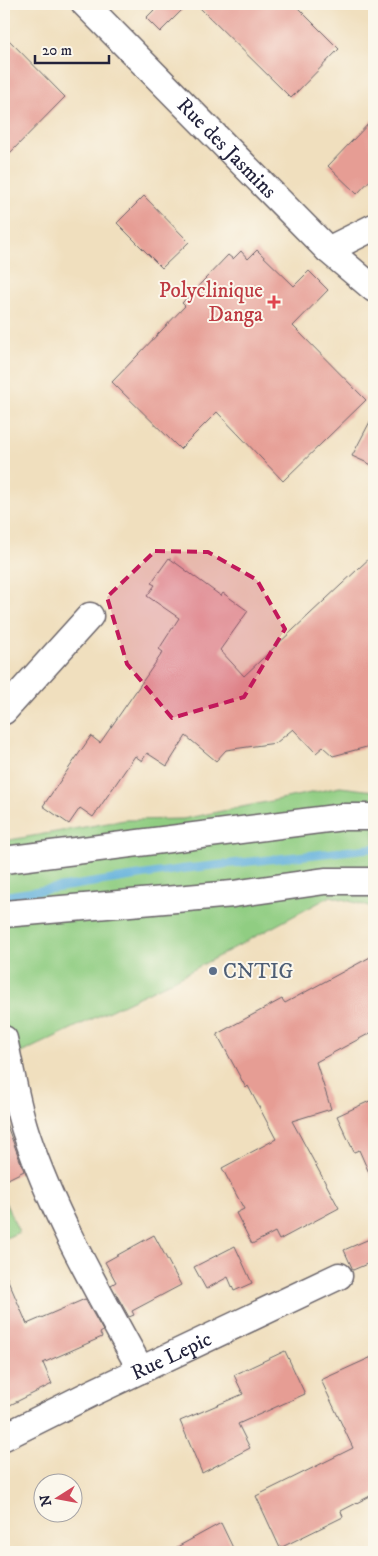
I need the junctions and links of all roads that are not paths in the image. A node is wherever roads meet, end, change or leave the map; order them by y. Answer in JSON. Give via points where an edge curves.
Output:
{"nodes":[{"id":1,"x":85,"y":4,"type":"edge"},
{"id":2,"x":374,"y":227,"type":"edge"},
{"id":3,"x":328,"y":250,"type":"junction"},
{"id":4,"x":374,"y":289,"type":"edge"},
{"id":5,"x":90,"y":616,"type":"dead end"},
{"id":6,"x":4,"y":710,"type":"edge"},
{"id":7,"x":374,"y":817,"type":"edge"},
{"id":8,"x":4,"y":860,"type":"edge"},
{"id":9,"x":374,"y":881,"type":"edge"},
{"id":10,"x":4,"y":914,"type":"edge"},
{"id":11,"x":4,"y":1040,"type":"edge"},
{"id":12,"x":338,"y":1276,"type":"dead end"},
{"id":13,"x":140,"y":1370,"type":"junction"},
{"id":14,"x":4,"y":1437,"type":"edge"}],
"edges":[{"from":1,"to":3,"type":"street","name":"Rue des Jasmins"},
{"from":2,"to":3,"type":"street"},
{"from":3,"to":4,"type":"street","name":"Rue des Jasmins"},
{"from":5,"to":6,"type":"street"},
{"from":7,"to":8,"type":"street","via":[[343,818]]},
{"from":9,"to":10,"type":"street","via":[[325,881],[223,895]]},
{"from":11,"to":13,"type":"street","via":[[26,1132],[48,1188],[68,1236]]},
{"from":12,"to":13,"type":"street","name":"Rue Lepic"},
{"from":13,"to":14,"type":"street","name":"Rue Lepic"}]}
